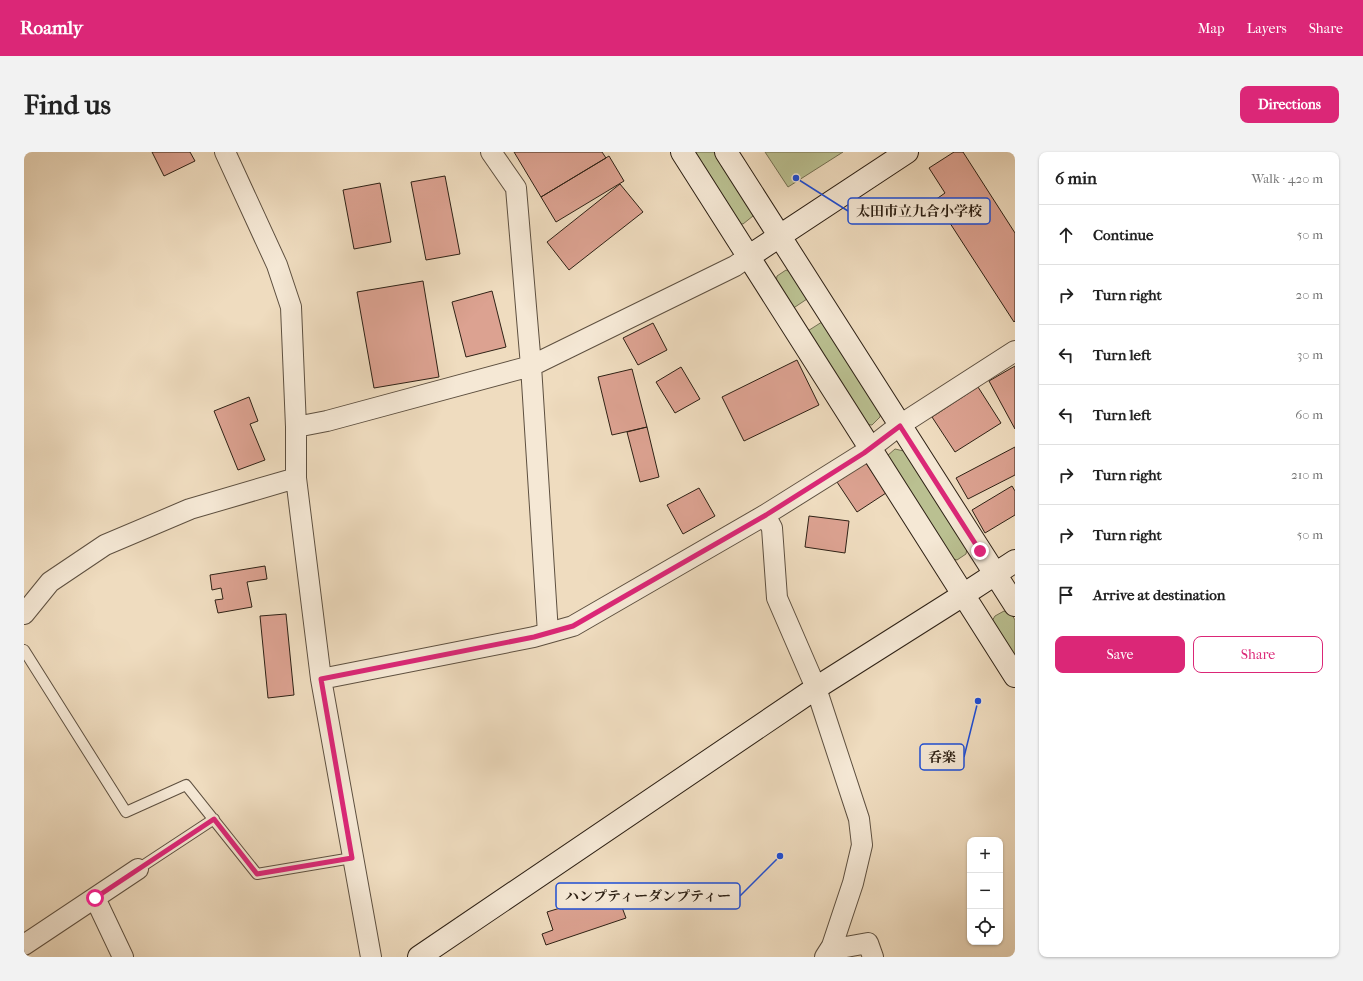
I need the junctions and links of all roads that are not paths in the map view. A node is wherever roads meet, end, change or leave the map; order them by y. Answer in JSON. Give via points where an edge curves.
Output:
{"nodes":[{"id":1,"x":225,"y":152,"type":"edge"},
{"id":2,"x":491,"y":152,"type":"edge"},
{"id":3,"x":682,"y":152,"type":"edge"},
{"id":4,"x":726,"y":152,"type":"edge"},
{"id":5,"x":908,"y":152,"type":"edge"},
{"id":6,"x":779,"y":236,"type":"junction"},
{"id":7,"x":748,"y":257,"type":"junction"},
{"id":8,"x":1015,"y":351,"type":"edge"},
{"id":9,"x":531,"y":366,"type":"junction"},
{"id":10,"x":900,"y":426,"type":"junction"},
{"id":11,"x":296,"y":427,"type":"junction"},
{"id":12,"x":870,"y":448,"type":"junction"},
{"id":13,"x":296,"y":478,"type":"junction"},
{"id":14,"x":766,"y":515,"type":"junction"},
{"id":15,"x":1015,"y":561,"type":"edge"},
{"id":16,"x":995,"y":574,"type":"junction"},
{"id":17,"x":963,"y":595,"type":"junction"},
{"id":18,"x":1015,"y":605,"type":"edge"},
{"id":19,"x":24,"y":614,"type":"edge"},
{"id":20,"x":548,"y":633,"type":"junction"},
{"id":21,"x":24,"y":650,"type":"edge"},
{"id":22,"x":1015,"y":676,"type":"edge"},
{"id":23,"x":321,"y":679,"type":"junction"},
{"id":24,"x":816,"y":688,"type":"junction"},
{"id":25,"x":214,"y":819,"type":"junction"},
{"id":26,"x":352,"y":858,"type":"junction"},
{"id":27,"x":138,"y":869,"type":"joint"},
{"id":28,"x":95,"y":898,"type":"junction"},
{"id":29,"x":24,"y":945,"type":"edge"},
{"id":30,"x":828,"y":951,"type":"edge"},
{"id":31,"x":123,"y":957,"type":"edge"},
{"id":32,"x":371,"y":957,"type":"edge"},
{"id":33,"x":419,"y":957,"type":"edge"},
{"id":34,"x":873,"y":957,"type":"edge"}],
"edges":[{"from":1,"to":11,"type":"street","via":[[277,265],[291,307]]},
{"from":2,"to":9,"type":"street","via":[[516,188]]},
{"from":3,"to":7,"type":"street"},
{"from":4,"to":6,"type":"street"},
{"from":5,"to":6,"type":"street"},
{"from":6,"to":7,"type":"street"},
{"from":6,"to":10,"type":"street"},
{"from":7,"to":9,"type":"street","via":[[735,266]]},
{"from":7,"to":12,"type":"street"},
{"from":8,"to":10,"type":"street"},
{"from":9,"to":11,"type":"street"},
{"from":9,"to":20,"type":"street"},
{"from":10,"to":12,"type":"street"},
{"from":10,"to":16,"type":"street"},
{"from":11,"to":13,"type":"street"},
{"from":12,"to":14,"type":"street"},
{"from":12,"to":17,"type":"street"},
{"from":13,"to":19,"type":"street","via":[[190,509],[105,545],[50,582]]},
{"from":13,"to":23,"type":"street"},
{"from":14,"to":20,"type":"street","via":[[573,626]]},
{"from":14,"to":24,"type":"street","via":[[772,528],[777,598]]},
{"from":15,"to":16,"type":"street"},
{"from":16,"to":17,"type":"street"},
{"from":16,"to":18,"type":"street"},
{"from":17,"to":22,"type":"street"},
{"from":17,"to":24,"type":"street"},
{"from":20,"to":23,"type":"street"},
{"from":21,"to":25,"type":"lane","via":[[126,812],[186,785]]},
{"from":23,"to":26,"type":"street"},
{"from":24,"to":30,"type":"street","via":[[859,819],[862,846],[853,883]]},
{"from":24,"to":33,"type":"street"},
{"from":25,"to":26,"type":"lane","via":[[257,874]]},
{"from":25,"to":27,"type":"lane"},
{"from":26,"to":32,"type":"street"},
{"from":27,"to":28,"type":"street"},
{"from":28,"to":29,"type":"street"},
{"from":28,"to":31,"type":"street"},
{"from":30,"to":34,"type":"street","via":[[868,943]]}]}
